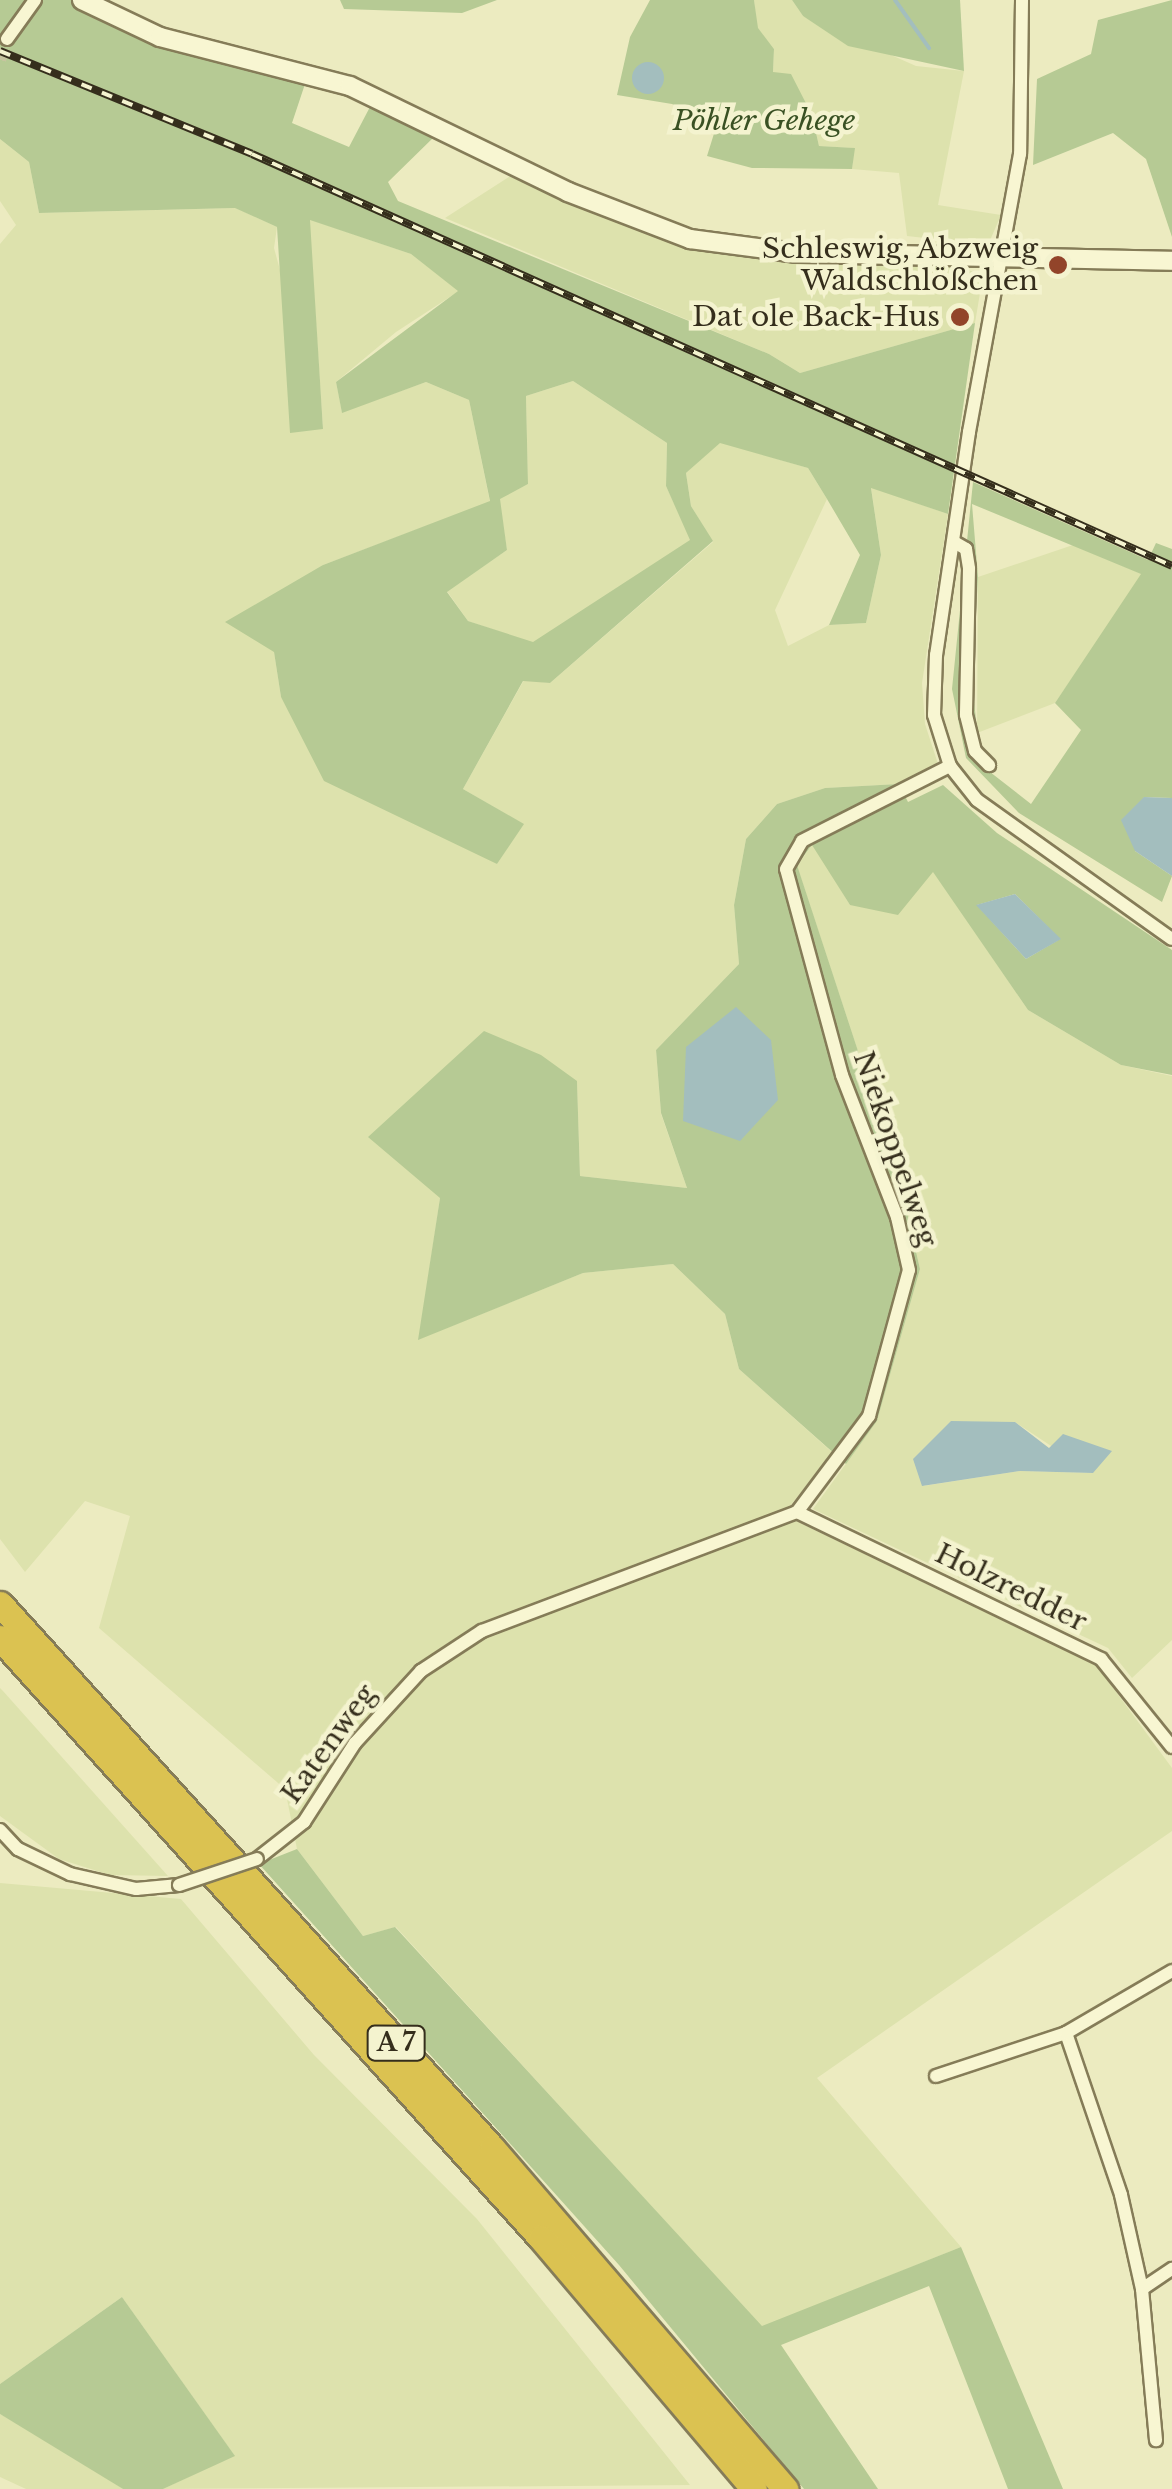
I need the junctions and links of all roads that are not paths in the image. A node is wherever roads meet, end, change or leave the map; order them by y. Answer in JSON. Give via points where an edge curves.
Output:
{"nodes":[{"id":1,"x":35,"y":0,"type":"edge"},
{"id":2,"x":82,"y":0,"type":"edge"},
{"id":3,"x":1022,"y":0,"type":"edge"},
{"id":4,"x":8,"y":39,"type":"dead end"},
{"id":5,"x":999,"y":257,"type":"junction"},
{"id":6,"x":1172,"y":261,"type":"edge"},
{"id":7,"x":954,"y":542,"type":"junction"},
{"id":8,"x":989,"y":765,"type":"dead end"},
{"id":9,"x":950,"y":766,"type":"junction"},
{"id":10,"x":1172,"y":940,"type":"edge"},
{"id":11,"x":797,"y":1512,"type":"junction"},
{"id":12,"x":0,"y":1604,"type":"edge"},
{"id":13,"x":0,"y":1638,"type":"edge"},
{"id":14,"x":1172,"y":1747,"type":"edge"},
{"id":15,"x":0,"y":1830,"type":"edge"},
{"id":16,"x":1172,"y":1972,"type":"edge"},
{"id":17,"x":1066,"y":2033,"type":"junction"},
{"id":18,"x":936,"y":2076,"type":"dead end"},
{"id":19,"x":1172,"y":2269,"type":"edge"},
{"id":20,"x":1142,"y":2289,"type":"junction"},
{"id":21,"x":1156,"y":2440,"type":"dead end"},
{"id":22,"x":754,"y":2489,"type":"edge"},
{"id":23,"x":785,"y":2489,"type":"edge"}],
"edges":[{"from":1,"to":4,"type":"street"},
{"from":2,"to":5,"type":"street","via":[[160,37],[350,86],[568,192],[690,239],[797,254]]},
{"from":3,"to":5,"type":"street","via":[[1020,154]]},
{"from":5,"to":6,"type":"street"},
{"from":5,"to":7,"type":"street"},
{"from":7,"to":8,"type":"street","via":[[966,549],[969,569],[969,734]]},
{"from":7,"to":9,"type":"street","via":[[934,688],[939,738]]},
{"from":9,"to":10,"type":"street","via":[[1006,825]]},
{"from":9,"to":11,"type":"street","name":"Niekoppelweg","via":[[802,841],[786,869],[842,1076],[897,1217],[909,1270],[869,1416]]},
{"from":11,"to":14,"type":"street","name":"Holzredder","via":[[1100,1659]]},
{"from":11,"to":15,"type":"street","name":"Katenweg","bridge":true,"via":[[482,1632],[421,1671],[354,1743],[304,1822],[257,1859],[179,1885],[136,1889],[70,1874],[18,1849]]},
{"from":12,"to":23,"type":"highway","number":"A 7","via":[[504,2162]]},
{"from":13,"to":22,"type":"highway","number":"A 7","via":[[541,2238]]},
{"from":16,"to":17,"type":"street"},
{"from":17,"to":18,"type":"street"},
{"from":17,"to":20,"type":"street","via":[[1121,2194]]},
{"from":19,"to":20,"type":"street"},
{"from":20,"to":21,"type":"street"}]}
